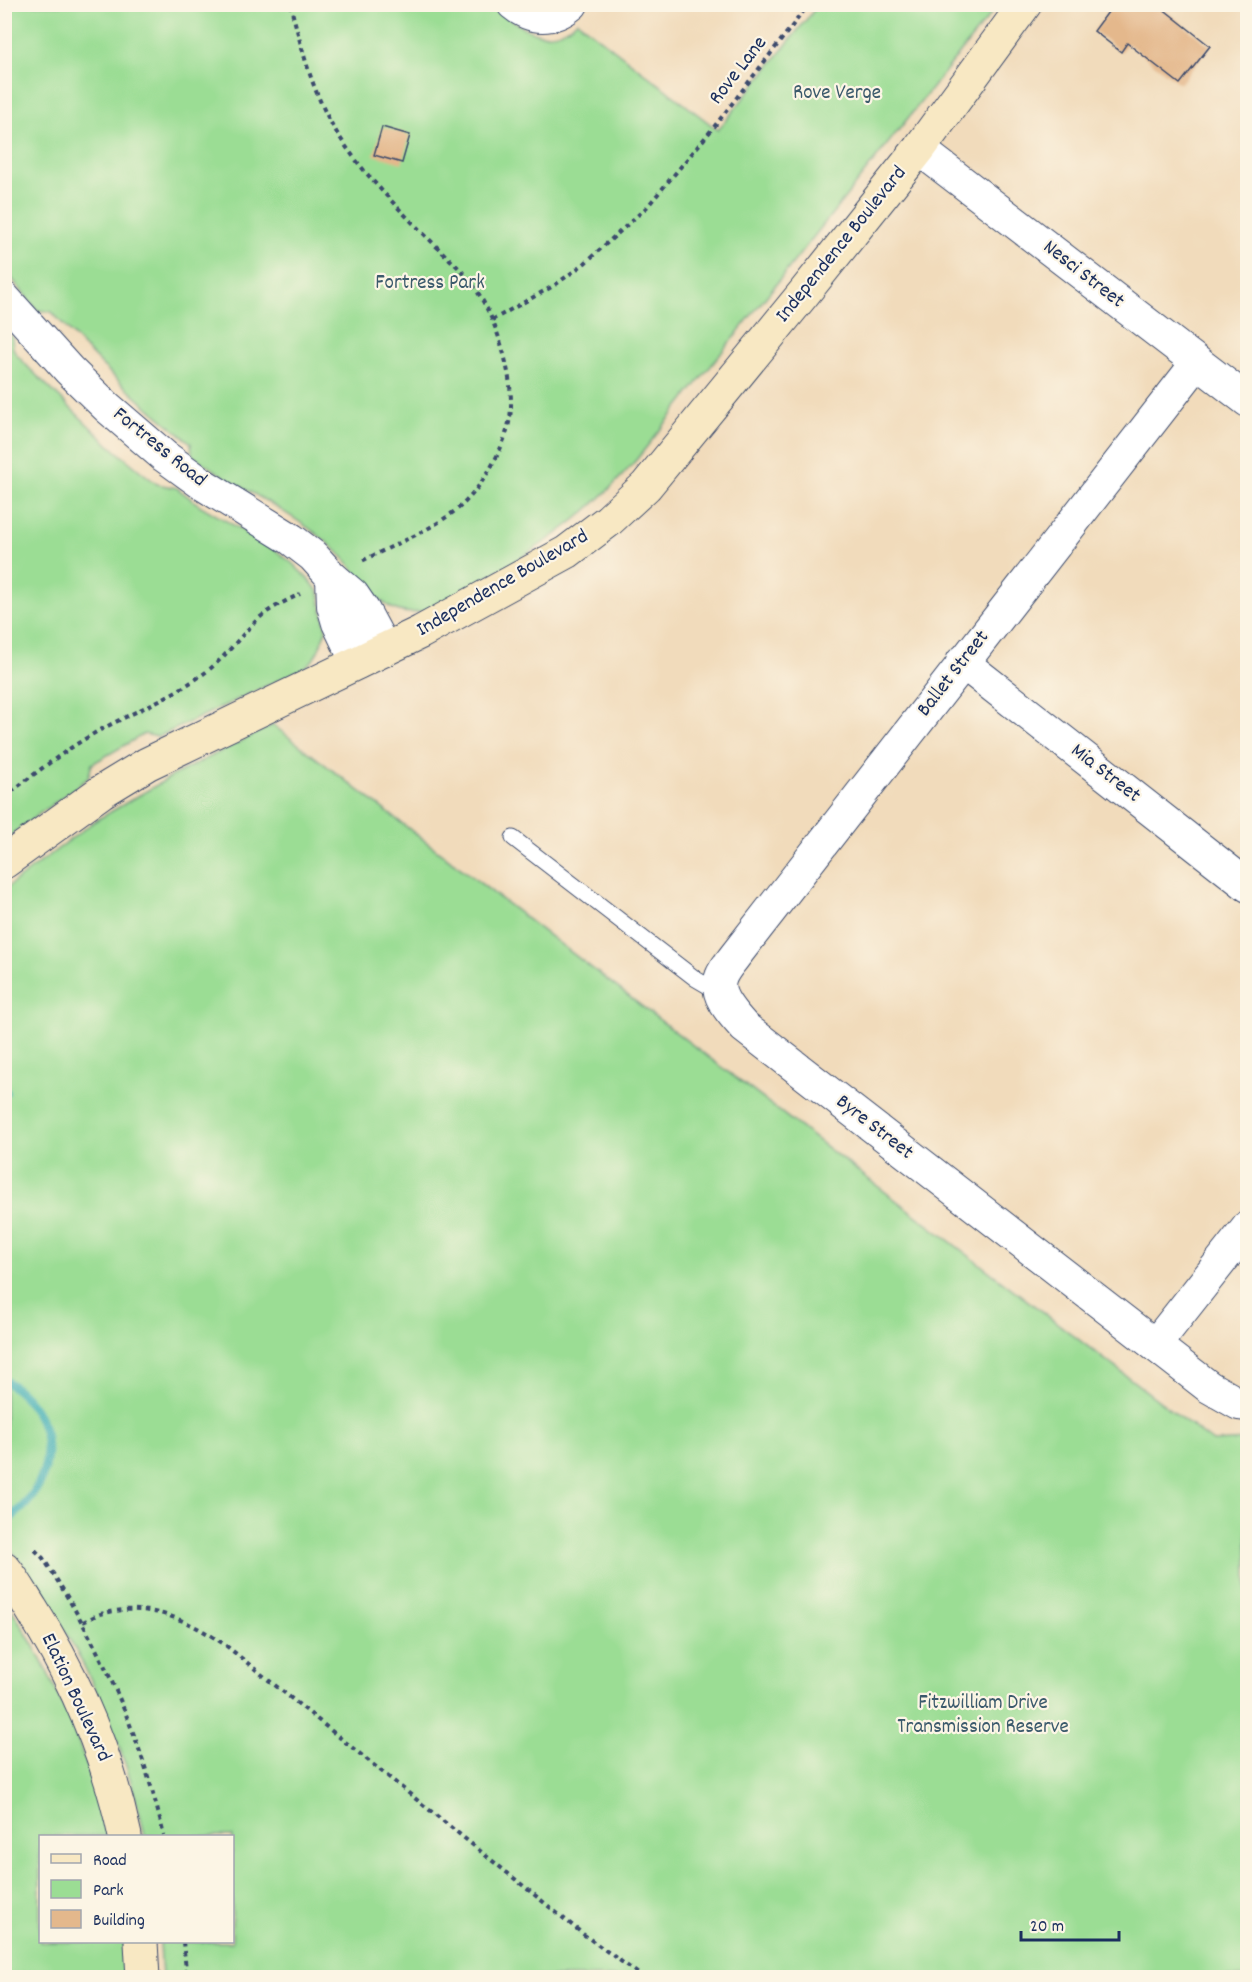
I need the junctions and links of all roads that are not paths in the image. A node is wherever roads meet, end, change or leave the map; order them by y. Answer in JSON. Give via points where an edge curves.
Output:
{"nodes":[{"id":1,"x":513,"y":4,"type":"edge"},
{"id":2,"x":572,"y":4,"type":"edge"},
{"id":3,"x":1025,"y":4,"type":"edge"},
{"id":4,"x":919,"y":149,"type":"junction"},
{"id":5,"x":4,"y":298,"type":"edge"},
{"id":6,"x":1197,"y":363,"type":"junction"},
{"id":7,"x":1248,"y":401,"type":"edge"},
{"id":8,"x":371,"y":657,"type":"junction"},
{"id":9,"x":962,"y":662,"type":"junction"},
{"id":10,"x":513,"y":838,"type":"dead end"},
{"id":11,"x":4,"y":862,"type":"edge"},
{"id":12,"x":1248,"y":886,"type":"edge"},
{"id":13,"x":719,"y":990,"type":"junction"},
{"id":14,"x":1248,"y":1227,"type":"edge"},
{"id":15,"x":1155,"y":1345,"type":"junction"},
{"id":16,"x":1248,"y":1406,"type":"edge"},
{"id":17,"x":7,"y":1571,"type":"edge"},
{"id":18,"x":125,"y":1835,"type":"edge"},
{"id":19,"x":141,"y":1943,"type":"edge"},
{"id":20,"x":143,"y":1977,"type":"edge"}],
"edges":[{"from":1,"to":2,"type":"street","via":[[540,17],[560,13]]},
{"from":3,"to":4,"type":"street","name":"Independence Boulevard"},
{"from":4,"to":6,"type":"street","name":"Nesci Street"},
{"from":4,"to":8,"type":"street","name":"Independence Boulevard","via":[[646,486],[567,552]]},
{"from":5,"to":8,"type":"street","name":"Fortress Road","via":[[69,370],[164,456],[313,556],[332,577],[338,623]]},
{"from":6,"to":7,"type":"street","name":"Nesci Street"},
{"from":6,"to":9,"type":"street","name":"Ballet Street"},
{"from":8,"to":11,"type":"street","name":"Independence Boulevard","via":[[147,764]]},
{"from":9,"to":12,"type":"street","name":"Mia Street"},
{"from":9,"to":13,"type":"street","name":"Ballet Street","via":[[735,956],[720,978]]},
{"from":10,"to":13,"type":"lane","via":[[696,979]]},
{"from":13,"to":15,"type":"street","name":"Byre Street","via":[[744,1027]]},
{"from":14,"to":15,"type":"street"},
{"from":15,"to":16,"type":"street","name":"Byre Street","via":[[1209,1387]]},
{"from":17,"to":18,"type":"street","name":"Elation Boulevard","via":[[77,1691],[108,1771]]},
{"from":19,"to":20,"type":"street"}]}
